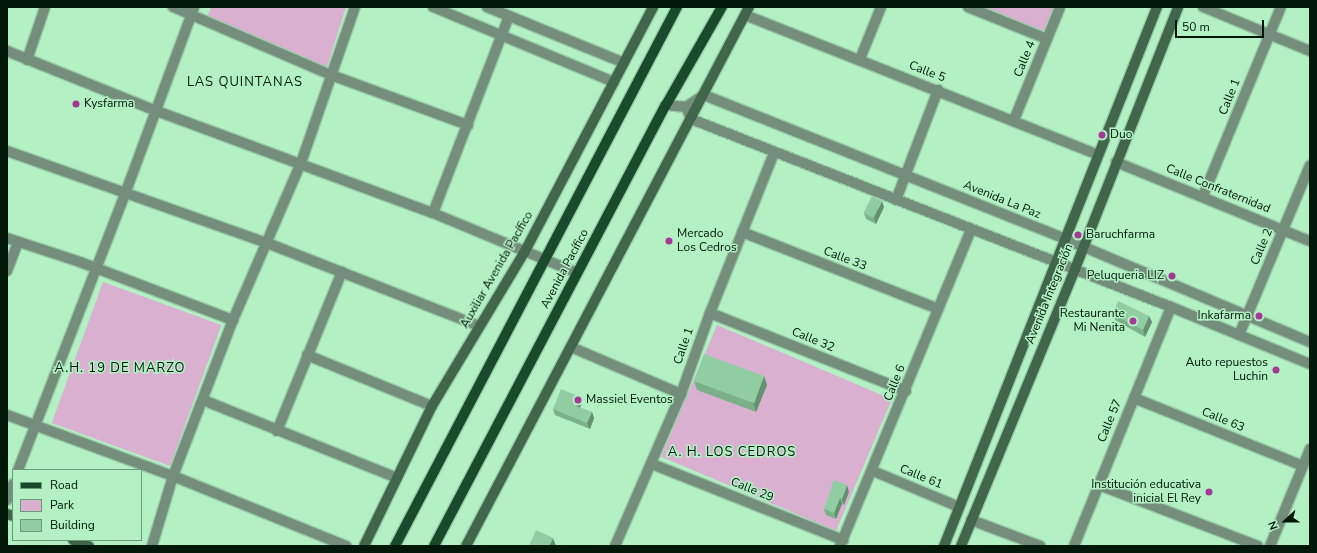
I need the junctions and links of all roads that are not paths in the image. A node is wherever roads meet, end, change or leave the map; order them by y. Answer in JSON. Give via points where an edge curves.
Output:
{"nodes":[{"id":1,"x":46,"y":7,"type":"edge"},
{"id":2,"x":173,"y":7,"type":"edge"},
{"id":3,"x":355,"y":7,"type":"edge"},
{"id":4,"x":433,"y":7,"type":"edge"},
{"id":5,"x":487,"y":7,"type":"edge"},
{"id":6,"x":653,"y":7,"type":"edge"},
{"id":7,"x":677,"y":7,"type":"edge"},
{"id":8,"x":722,"y":7,"type":"edge"},
{"id":9,"x":881,"y":7,"type":"edge"},
{"id":10,"x":968,"y":7,"type":"edge"},
{"id":11,"x":1060,"y":7,"type":"edge"},
{"id":12,"x":1157,"y":7,"type":"edge"},
{"id":13,"x":1178,"y":7,"type":"edge"},
{"id":14,"x":1203,"y":7,"type":"edge"},
{"id":15,"x":1281,"y":7,"type":"edge"},
{"id":16,"x":193,"y":10,"type":"edge"},
{"id":17,"x":747,"y":11,"type":"edge"},
{"id":18,"x":509,"y":16,"type":"junction"},
{"id":19,"x":502,"y":34,"type":"junction"},
{"id":20,"x":1270,"y":34,"type":"junction"},
{"id":21,"x":1047,"y":39,"type":"junction"},
{"id":22,"x":7,"y":51,"type":"edge"},
{"id":23,"x":1310,"y":51,"type":"edge"},
{"id":24,"x":860,"y":59,"type":"junction"},
{"id":25,"x":27,"y":60,"type":"junction"},
{"id":26,"x":624,"y":63,"type":"junction"},
{"id":27,"x":332,"y":75,"type":"junction"},
{"id":28,"x":614,"y":82,"type":"junction"},
{"id":29,"x":938,"y":90,"type":"junction"},
{"id":30,"x":704,"y":95,"type":"junction"},
{"id":31,"x":666,"y":105,"type":"junction"},
{"id":32,"x":686,"y":107,"type":"junction"},
{"id":33,"x":154,"y":110,"type":"junction"},
{"id":34,"x":691,"y":119,"type":"junction"},
{"id":35,"x":1014,"y":120,"type":"junction"},
{"id":36,"x":468,"y":125,"type":"junction"},
{"id":37,"x":7,"y":151,"type":"edge"},
{"id":38,"x":774,"y":153,"type":"junction"},
{"id":39,"x":1098,"y":155,"type":"junction"},
{"id":40,"x":1116,"y":162,"type":"junction"},
{"id":41,"x":301,"y":163,"type":"junction"},
{"id":42,"x":1310,"y":165,"type":"edge"},
{"id":43,"x":904,"y":175,"type":"junction"},
{"id":44,"x":125,"y":194,"type":"junction"},
{"id":45,"x":1203,"y":196,"type":"junction"},
{"id":46,"x":896,"y":200,"type":"junction"},
{"id":47,"x":433,"y":213,"type":"junction"},
{"id":48,"x":971,"y":229,"type":"junction"},
{"id":49,"x":1283,"y":230,"type":"junction"},
{"id":50,"x":742,"y":232,"type":"junction"},
{"id":51,"x":7,"y":238,"type":"edge"},
{"id":52,"x":1065,"y":239,"type":"junction"},
{"id":53,"x":1310,"y":241,"type":"edge"},
{"id":54,"x":18,"y":242,"type":"junction"},
{"id":55,"x":268,"y":243,"type":"junction"},
{"id":56,"x":1083,"y":247,"type":"junction"},
{"id":57,"x":524,"y":253,"type":"junction"},
{"id":58,"x":545,"y":261,"type":"junction"},
{"id":59,"x":1057,"y":262,"type":"junction"},
{"id":60,"x":95,"y":269,"type":"junction"},
{"id":61,"x":1075,"y":269,"type":"junction"},
{"id":62,"x":7,"y":271,"type":"edge"},
{"id":63,"x":342,"y":272,"type":"junction"},
{"id":64,"x":577,"y":273,"type":"junction"},
{"id":65,"x":1171,"y":307,"type":"junction"},
{"id":66,"x":938,"y":309,"type":"junction"},
{"id":67,"x":710,"y":313,"type":"junction"},
{"id":68,"x":1247,"y":316,"type":"junction"},
{"id":69,"x":233,"y":320,"type":"junction"},
{"id":70,"x":479,"y":326,"type":"junction"},
{"id":71,"x":1239,"y":335,"type":"junction"},
{"id":72,"x":1310,"y":342,"type":"edge"},
{"id":73,"x":571,"y":346,"type":"junction"},
{"id":74,"x":307,"y":355,"type":"junction"},
{"id":75,"x":1310,"y":364,"type":"edge"},
{"id":76,"x":906,"y":391,"type":"junction"},
{"id":77,"x":682,"y":394,"type":"junction"},
{"id":78,"x":1134,"y":398,"type":"junction"},
{"id":79,"x":203,"y":400,"type":"junction"},
{"id":80,"x":432,"y":406,"type":"junction"},
{"id":81,"x":7,"y":415,"type":"edge"},
{"id":82,"x":36,"y":425,"type":"junction"},
{"id":83,"x":277,"y":431,"type":"junction"},
{"id":84,"x":1310,"y":449,"type":"edge"},
{"id":85,"x":652,"y":464,"type":"junction"},
{"id":86,"x":1303,"y":466,"type":"junction"},
{"id":87,"x":18,"y":469,"type":"edge"},
{"id":88,"x":873,"y":471,"type":"junction"},
{"id":89,"x":173,"y":476,"type":"junction"},
{"id":90,"x":397,"y":478,"type":"junction"},
{"id":91,"x":1099,"y":485,"type":"junction"},
{"id":92,"x":12,"y":487,"type":"edge"},
{"id":93,"x":7,"y":500,"type":"edge"},
{"id":94,"x":960,"y":507,"type":"junction"},
{"id":95,"x":971,"y":520,"type":"junction"},
{"id":96,"x":76,"y":541,"type":"edge"},
{"id":97,"x":842,"y":543,"type":"edge"},
{"id":98,"x":88,"y":546,"type":"edge"},
{"id":99,"x":152,"y":546,"type":"edge"},
{"id":100,"x":346,"y":546,"type":"edge"},
{"id":101,"x":364,"y":546,"type":"edge"},
{"id":102,"x":395,"y":546,"type":"edge"},
{"id":103,"x":434,"y":546,"type":"edge"},
{"id":104,"x":466,"y":546,"type":"edge"},
{"id":105,"x":615,"y":546,"type":"edge"},
{"id":106,"x":944,"y":546,"type":"edge"},
{"id":107,"x":961,"y":546,"type":"edge"},
{"id":108,"x":1040,"y":546,"type":"edge"},
{"id":109,"x":1074,"y":546,"type":"edge"},
{"id":110,"x":1258,"y":546,"type":"edge"},
{"id":111,"x":1270,"y":546,"type":"edge"}],
"edges":[{"from":1,"to":25,"type":"street"},
{"from":2,"to":16,"type":"street"},
{"from":3,"to":27,"type":"street"},
{"from":4,"to":19,"type":"street"},
{"from":5,"to":18,"type":"street"},
{"from":6,"to":26,"type":"main road","name":"Auxiliar Avenida Pacífico"},
{"from":7,"to":58,"type":"main road","name":"Avenida Pacífico"},
{"from":8,"to":31,"type":"main road","name":"Avenida Pacífico"},
{"from":9,"to":24,"type":"street"},
{"from":10,"to":21,"type":"street"},
{"from":11,"to":21,"type":"street","name":"Calle 4"},
{"from":12,"to":39,"type":"main road"},
{"from":13,"to":40,"type":"main road","name":"Avenida Integración"},
{"from":14,"to":20,"type":"street"},
{"from":15,"to":20,"type":"street","name":"Calle 1"},
{"from":16,"to":27,"type":"street"},
{"from":16,"to":33,"type":"street"},
{"from":17,"to":24,"type":"street","name":"Calle 5"},
{"from":17,"to":30,"type":"main road"},
{"from":18,"to":19,"type":"street"},
{"from":18,"to":26,"type":"street"},
{"from":19,"to":28,"type":"street"},
{"from":19,"to":36,"type":"street"},
{"from":20,"to":23,"type":"street"},
{"from":20,"to":45,"type":"street","name":"Calle 1"},
{"from":21,"to":35,"type":"street","name":"Calle 4"},
{"from":22,"to":25,"type":"street"},
{"from":24,"to":29,"type":"street","name":"Calle 5"},
{"from":25,"to":33,"type":"street"},
{"from":26,"to":28,"type":"main road","name":"Auxiliar Avenida Pacífico"},
{"from":27,"to":36,"type":"street"},
{"from":27,"to":41,"type":"street"},
{"from":28,"to":57,"type":"main road","name":"Auxiliar Avenida Pacífico"},
{"from":29,"to":35,"type":"street","name":"Calle 5"},
{"from":29,"to":43,"type":"street"},
{"from":30,"to":32,"type":"street"},
{"from":30,"to":34,"type":"main road"},
{"from":30,"to":43,"type":"street","name":"Avenida La Paz"},
{"from":31,"to":32,"type":"street"},
{"from":31,"to":64,"type":"main road","name":"Avenida Pacífico"},
{"from":32,"to":34,"type":"street"},
{"from":33,"to":41,"type":"street"},
{"from":33,"to":44,"type":"street"},
{"from":34,"to":38,"type":"street"},
{"from":34,"to":73,"type":"main road"},
{"from":35,"to":39,"type":"street","name":"Calle 5"},
{"from":36,"to":47,"type":"street"},
{"from":37,"to":44,"type":"street"},
{"from":38,"to":46,"type":"street"},
{"from":38,"to":50,"type":"street","name":"Calle 1"},
{"from":39,"to":52,"type":"main road"},
{"from":40,"to":45,"type":"street","name":"Calle Confraternidad"},
{"from":40,"to":56,"type":"main road","name":"Avenida Integración"},
{"from":41,"to":47,"type":"street"},
{"from":41,"to":55,"type":"street"},
{"from":42,"to":49,"type":"street","name":"Calle 2"},
{"from":43,"to":46,"type":"street"},
{"from":43,"to":52,"type":"street","name":"Avenida La Paz"},
{"from":44,"to":55,"type":"street"},
{"from":44,"to":60,"type":"street"},
{"from":45,"to":49,"type":"street","name":"Calle Confraternidad"},
{"from":46,"to":48,"type":"street"},
{"from":47,"to":57,"type":"street"},
{"from":48,"to":59,"type":"street"},
{"from":48,"to":66,"type":"street","name":"Calle 6"},
{"from":49,"to":53,"type":"street","name":"Calle Confraternidad"},
{"from":49,"to":68,"type":"street","name":"Calle 2"},
{"from":50,"to":66,"type":"street","name":"Calle 33"},
{"from":50,"to":67,"type":"street","name":"Calle 1"},
{"from":51,"to":54,"type":"street"},
{"from":52,"to":56,"type":"street","name":"Avenida La Paz"},
{"from":52,"to":59,"type":"main road"},
{"from":54,"to":60,"type":"street"},
{"from":54,"to":62,"type":"street"},
{"from":55,"to":63,"type":"street"},
{"from":55,"to":69,"type":"street"},
{"from":56,"to":61,"type":"main road","name":"Avenida Integración"},
{"from":56,"to":68,"type":"street","name":"Avenida La Paz"},
{"from":57,"to":58,"type":"street"},
{"from":57,"to":70,"type":"main road","name":"Auxiliar Avenida Pacífico"},
{"from":58,"to":64,"type":"street"},
{"from":58,"to":102,"type":"main road","name":"Avenida Pacífico"},
{"from":59,"to":61,"type":"street"},
{"from":59,"to":94,"type":"main road"},
{"from":60,"to":69,"type":"street"},
{"from":60,"to":82,"type":"street"},
{"from":61,"to":65,"type":"street"},
{"from":61,"to":95,"type":"main road","name":"Avenida Integración"},
{"from":63,"to":70,"type":"street"},
{"from":63,"to":74,"type":"street"},
{"from":64,"to":103,"type":"main road","name":"Avenida Pacífico"},
{"from":65,"to":71,"type":"street"},
{"from":65,"to":78,"type":"street","name":"Calle 57"},
{"from":66,"to":76,"type":"street","name":"Calle 6"},
{"from":67,"to":76,"type":"street","name":"Calle 32"},
{"from":67,"to":77,"type":"street","name":"Calle 1"},
{"from":68,"to":71,"type":"street","name":"Calle 2"},
{"from":68,"to":72,"type":"street","name":"Avenida La Paz"},
{"from":69,"to":79,"type":"street"},
{"from":70,"to":80,"type":"main road","name":"Auxiliar Avenida Pacífico"},
{"from":71,"to":75,"type":"street"},
{"from":73,"to":77,"type":"street"},
{"from":73,"to":104,"type":"main road"},
{"from":74,"to":80,"type":"street"},
{"from":74,"to":83,"type":"street"},
{"from":76,"to":88,"type":"street","name":"Calle 6"},
{"from":77,"to":85,"type":"street","name":"Calle 1"},
{"from":78,"to":86,"type":"street","name":"Calle 63"},
{"from":78,"to":91,"type":"street","name":"Calle 57"},
{"from":79,"to":83,"type":"street"},
{"from":79,"to":89,"type":"street"},
{"from":80,"to":90,"type":"main road","name":"Auxiliar Avenida Pacífico"},
{"from":81,"to":82,"type":"street"},
{"from":82,"to":87,"type":"street"},
{"from":82,"to":89,"type":"street"},
{"from":83,"to":90,"type":"street"},
{"from":84,"to":86,"type":"street"},
{"from":85,"to":97,"type":"street","name":"Calle 29"},
{"from":85,"to":105,"type":"street","name":"Calle 1"},
{"from":86,"to":111,"type":"street"},
{"from":88,"to":94,"type":"street","name":"Calle 61"},
{"from":88,"to":97,"type":"street","name":"Calle 6"},
{"from":89,"to":99,"type":"street"},
{"from":89,"to":100,"type":"street"},
{"from":90,"to":101,"type":"main road","name":"Auxiliar Avenida Pacífico"},
{"from":91,"to":109,"type":"street","name":"Calle 57"},
{"from":91,"to":110,"type":"street"},
{"from":92,"to":93,"type":"street"},
{"from":94,"to":106,"type":"main road"},
{"from":95,"to":107,"type":"main road","name":"Avenida Integración"},
{"from":95,"to":108,"type":"street"},
{"from":96,"to":98,"type":"main road"}]}
